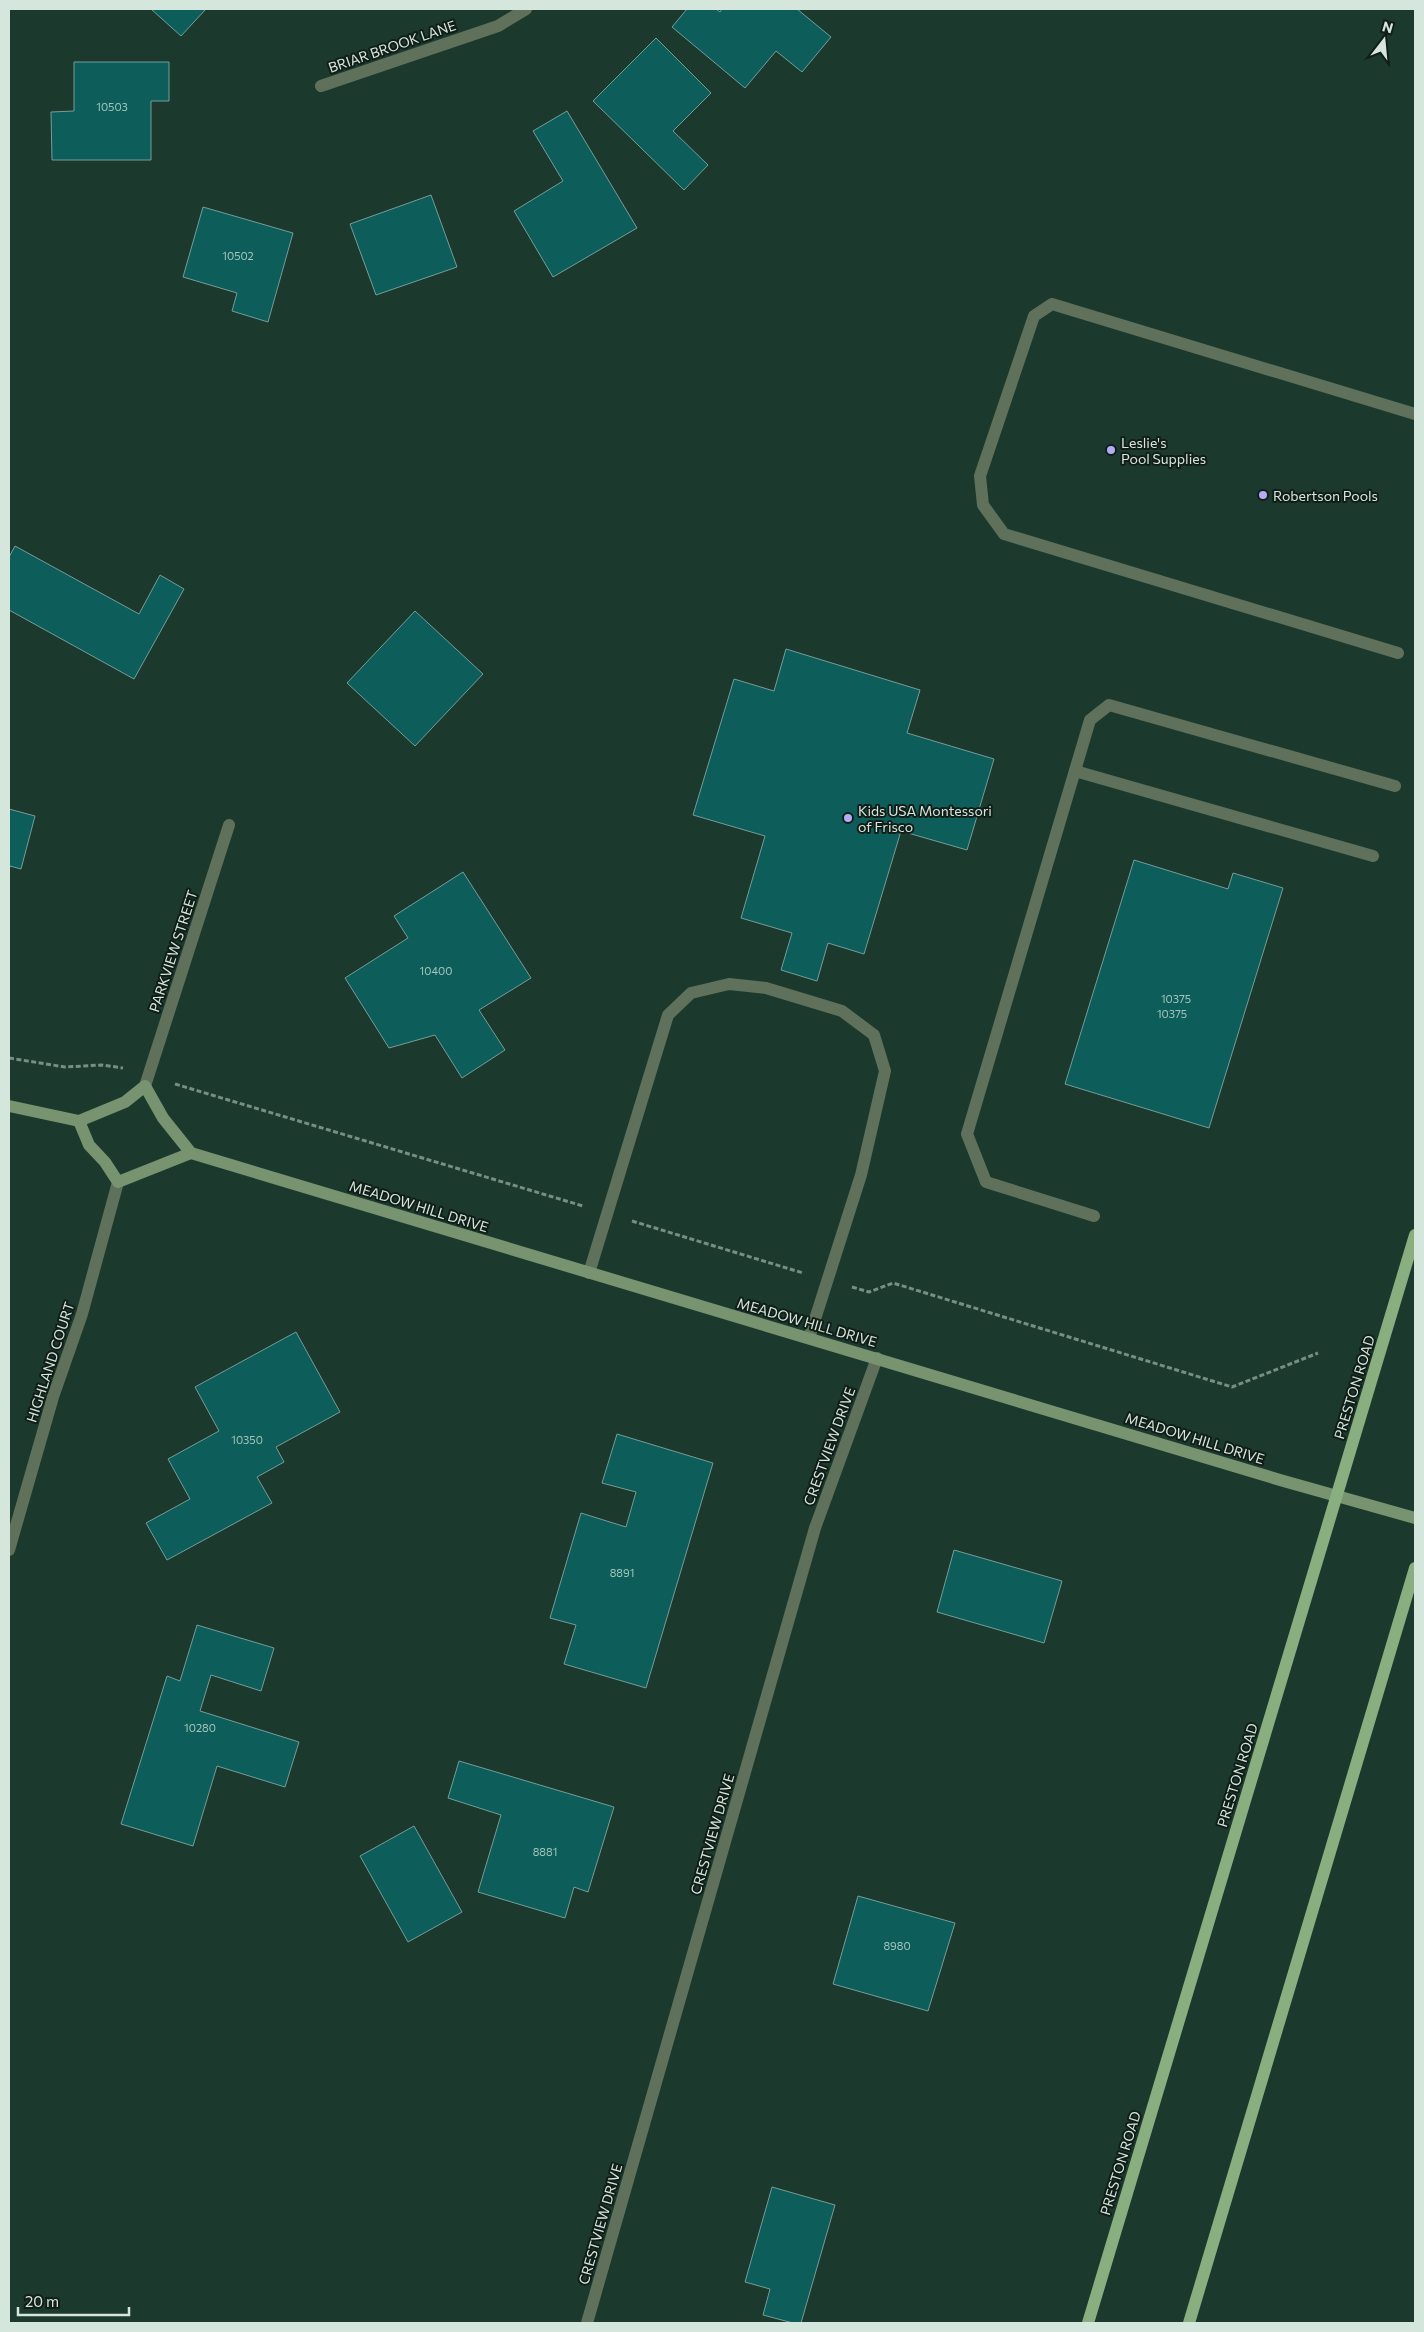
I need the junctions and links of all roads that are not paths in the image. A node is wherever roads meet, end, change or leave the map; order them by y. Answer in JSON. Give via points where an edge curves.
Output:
{"nodes":[{"id":1,"x":526,"y":9,"type":"edge"},
{"id":2,"x":321,"y":86,"type":"dead end"},
{"id":3,"x":1415,"y":414,"type":"edge"},
{"id":4,"x":1398,"y":653,"type":"dead end"},
{"id":5,"x":1074,"y":770,"type":"junction"},
{"id":6,"x":1395,"y":786,"type":"dead end"},
{"id":7,"x":229,"y":825,"type":"dead end"},
{"id":8,"x":1373,"y":856,"type":"dead end"},
{"id":9,"x":145,"y":1086,"type":"junction"},
{"id":10,"x":9,"y":1106,"type":"edge"},
{"id":11,"x":79,"y":1121,"type":"junction"},
{"id":12,"x":191,"y":1153,"type":"junction"},
{"id":13,"x":118,"y":1182,"type":"junction"},
{"id":14,"x":1094,"y":1216,"type":"dead end"},
{"id":15,"x":1415,"y":1235,"type":"edge"},
{"id":16,"x":588,"y":1273,"type":"junction"},
{"id":17,"x":809,"y":1338,"type":"junction"},
{"id":18,"x":877,"y":1358,"type":"junction"},
{"id":19,"x":1336,"y":1497,"type":"junction"},
{"id":20,"x":1415,"y":1518,"type":"edge"},
{"id":21,"x":9,"y":1550,"type":"edge"},
{"id":22,"x":1415,"y":1568,"type":"edge"},
{"id":23,"x":587,"y":2323,"type":"edge"},
{"id":24,"x":1088,"y":2323,"type":"edge"},
{"id":25,"x":1190,"y":2323,"type":"edge"}],
"edges":[{"from":1,"to":2,"type":"street","name":"BRIAR BROOK LANE","via":[[498,26]]},
{"from":3,"to":4,"type":"street","via":[[1052,304],[1034,316],[980,476],[983,505],[1004,534]]},
{"from":5,"to":6,"type":"street","via":[[1090,720],[1109,705]]},
{"from":5,"to":8,"type":"street"},
{"from":5,"to":14,"type":"street","via":[[967,1134],[986,1182]]},
{"from":7,"to":9,"type":"street","name":"PARKVIEW STREET"},
{"from":9,"to":11,"type":"street","via":[[125,1102]]},
{"from":9,"to":12,"type":"street","via":[[163,1118]]},
{"from":10,"to":11,"type":"street"},
{"from":11,"to":13,"type":"street","via":[[90,1145]]},
{"from":12,"to":13,"type":"street"},
{"from":12,"to":16,"type":"street","name":"MEADOW HILL DRIVE"},
{"from":13,"to":21,"type":"street","name":"HIGHLAND COURT","via":[[82,1314],[53,1397]]},
{"from":15,"to":19,"type":"main road","name":"PRESTON ROAD"},
{"from":16,"to":17,"type":"street","name":"MEADOW HILL DRIVE"},
{"from":16,"to":17,"type":"street","via":[[668,1016],[691,993],[729,984],[766,988],[842,1011],[874,1035],[885,1071],[861,1175]]},
{"from":17,"to":18,"type":"street","name":"MEADOW HILL DRIVE"},
{"from":18,"to":19,"type":"street","name":"MEADOW HILL DRIVE"},
{"from":18,"to":23,"type":"street","name":"CRESTVIEW DRIVE","via":[[815,1528]]},
{"from":19,"to":20,"type":"street","name":"MEADOW HILL DRIVE"},
{"from":19,"to":24,"type":"main road","name":"PRESTON ROAD"},
{"from":22,"to":25,"type":"main road"}]}
